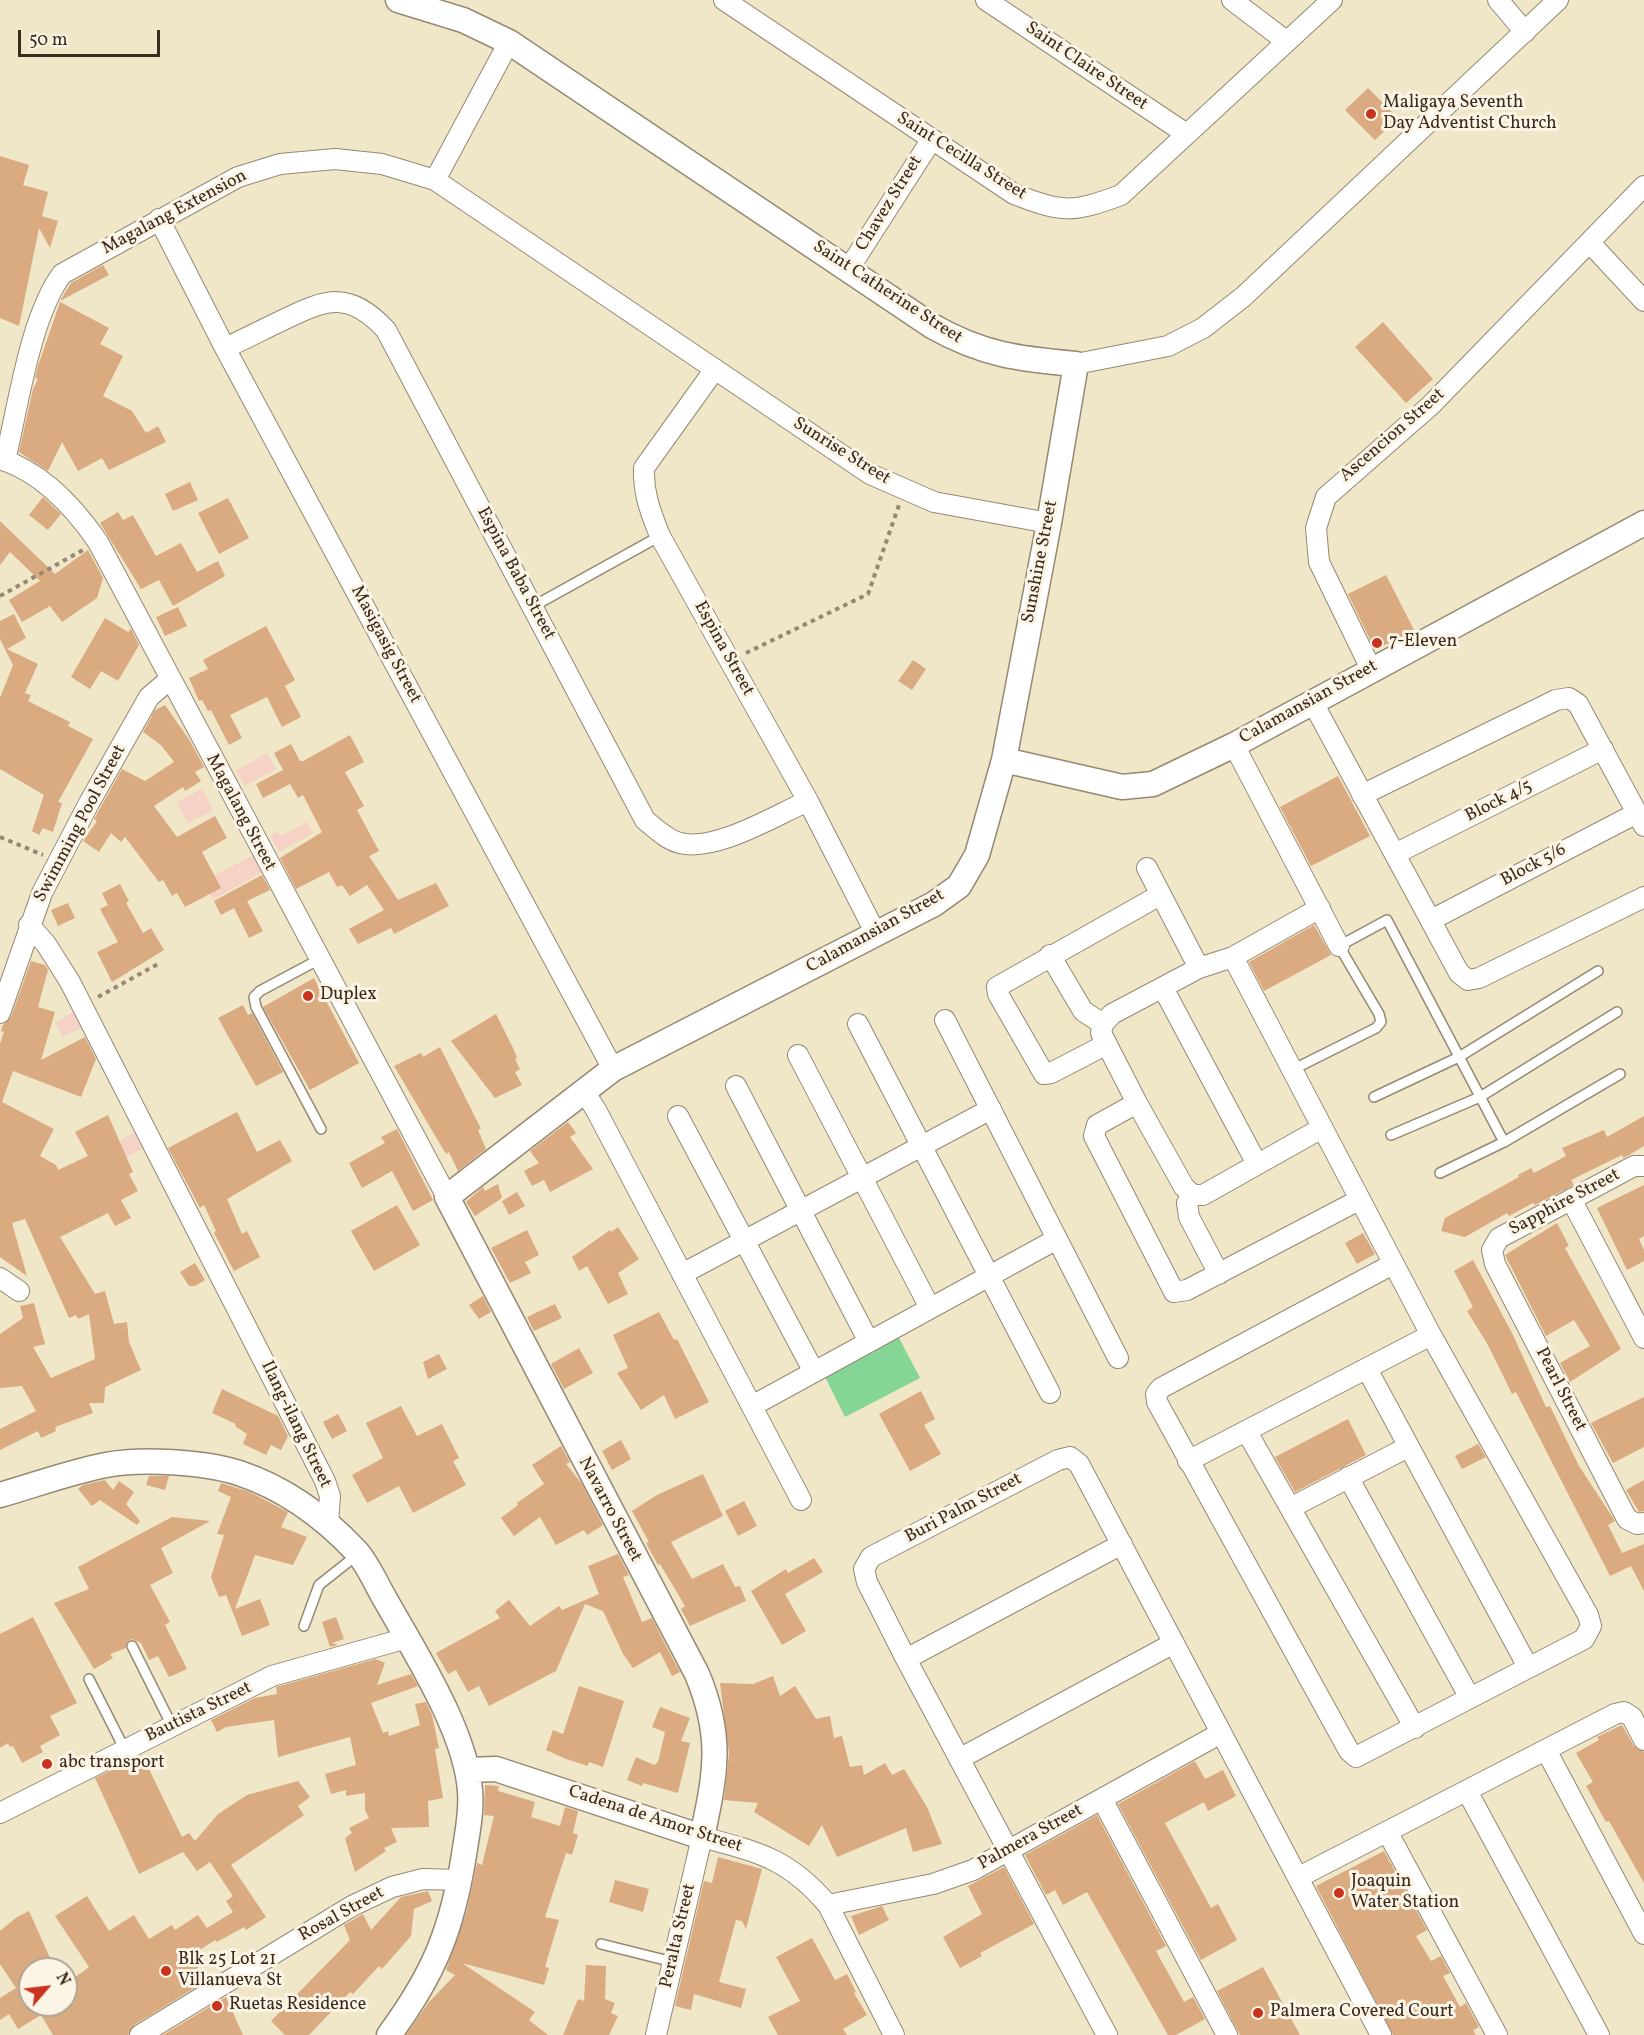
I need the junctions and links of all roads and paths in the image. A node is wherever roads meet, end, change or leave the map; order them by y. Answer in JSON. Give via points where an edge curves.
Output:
{"nodes":[{"id":1,"x":398,"y":0,"type":"edge"},
{"id":2,"x":724,"y":0,"type":"edge"},
{"id":3,"x":986,"y":0,"type":"edge"},
{"id":4,"x":1232,"y":0,"type":"edge"},
{"id":5,"x":1332,"y":0,"type":"edge"},
{"id":6,"x":1498,"y":0,"type":"edge"},
{"id":7,"x":1558,"y":0,"type":"edge"},
{"id":8,"x":1525,"y":32,"type":"junction"},
{"id":9,"x":1286,"y":41,"type":"junction"},
{"id":10,"x":509,"y":42,"type":"junction"},
{"id":11,"x":1185,"y":133,"type":"junction"},
{"id":12,"x":932,"y":139,"type":"junction"},
{"id":13,"x":435,"y":180,"type":"junction"},
{"id":14,"x":1644,"y":186,"type":"edge"},
{"id":15,"x":159,"y":219,"type":"junction"},
{"id":16,"x":1590,"y":243,"type":"junction"},
{"id":17,"x":848,"y":270,"type":"junction"},
{"id":18,"x":1644,"y":302,"type":"edge"},
{"id":19,"x":225,"y":348,"type":"junction"},
{"id":20,"x":1076,"y":364,"type":"junction"},
{"id":21,"x":715,"y":369,"type":"junction"},
{"id":22,"x":3,"y":460,"type":"edge"},
{"id":23,"x":904,"y":490,"type":"junction"},
{"id":24,"x":1049,"y":523,"type":"junction"},
{"id":25,"x":1644,"y":523,"type":"edge"},
{"id":26,"x":660,"y":536,"type":"junction"},
{"id":27,"x":98,"y":542,"type":"junction"},
{"id":28,"x":0,"y":596,"type":"edge"},
{"id":29,"x":532,"y":607,"type":"junction"},
{"id":30,"x":729,"y":661,"type":"junction"},
{"id":31,"x":1371,"y":669,"type":"junction"},
{"id":32,"x":169,"y":680,"type":"junction"},
{"id":33,"x":1312,"y":701,"type":"junction"},
{"id":34,"x":1234,"y":745,"type":"junction"},
{"id":35,"x":1603,"y":749,"type":"junction"},
{"id":36,"x":1004,"y":760,"type":"junction"},
{"id":37,"x":1362,"y":795,"type":"junction"},
{"id":38,"x":807,"y":801,"type":"junction"},
{"id":39,"x":1640,"y":820,"type":"edge"},
{"id":40,"x":0,"y":837,"type":"edge"},
{"id":41,"x":1395,"y":854,"type":"junction"},
{"id":42,"x":57,"y":861,"type":"junction"},
{"id":43,"x":1147,"y":868,"type":"dead end"},
{"id":44,"x":1160,"y":895,"type":"junction"},
{"id":45,"x":1644,"y":897,"type":"edge"},
{"id":46,"x":1320,"y":908,"type":"junction"},
{"id":47,"x":1431,"y":920,"type":"junction"},
{"id":48,"x":29,"y":925,"type":"junction"},
{"id":49,"x":875,"y":933,"type":"junction"},
{"id":50,"x":1339,"y":946,"type":"junction"},
{"id":51,"x":1050,"y":956,"type":"junction"},
{"id":52,"x":1233,"y":957,"type":"junction"},
{"id":53,"x":318,"y":960,"type":"junction"},
{"id":54,"x":158,"y":964,"type":"dead end"},
{"id":55,"x":1199,"y":968,"type":"junction"},
{"id":56,"x":1598,"y":971,"type":"dead end"},
{"id":57,"x":1163,"y":988,"type":"junction"},
{"id":58,"x":82,"y":1006,"type":"junction"},
{"id":59,"x":1617,"y":1012,"type":"dead end"},
{"id":60,"x":0,"y":1013,"type":"edge"},
{"id":61,"x":945,"y":1020,"type":"dead end"},
{"id":62,"x":858,"y":1024,"type":"dead end"},
{"id":63,"x":1103,"y":1024,"type":"junction"},
{"id":64,"x":1107,"y":1044,"type":"junction"},
{"id":65,"x":798,"y":1055,"type":"dead end"},
{"id":66,"x":1459,"y":1057,"type":"junction"},
{"id":67,"x":613,"y":1069,"type":"junction"},
{"id":68,"x":1292,"y":1071,"type":"junction"},
{"id":69,"x":1620,"y":1074,"type":"dead end"},
{"id":70,"x":736,"y":1086,"type":"dead end"},
{"id":71,"x":584,"y":1091,"type":"junction"},
{"id":72,"x":1374,"y":1097,"type":"dead end"},
{"id":73,"x":1480,"y":1097,"type":"junction"},
{"id":74,"x":1137,"y":1103,"type":"junction"},
{"id":75,"x":991,"y":1109,"type":"junction"},
{"id":76,"x":678,"y":1116,"type":"dead end"},
{"id":77,"x":1322,"y":1128,"type":"junction"},
{"id":78,"x":321,"y":1129,"type":"dead end"},
{"id":79,"x":1390,"y":1135,"type":"dead end"},
{"id":80,"x":1504,"y":1142,"type":"junction"},
{"id":81,"x":922,"y":1146,"type":"junction"},
{"id":82,"x":1257,"y":1164,"type":"junction"},
{"id":83,"x":1644,"y":1166,"type":"edge"},
{"id":84,"x":1440,"y":1173,"type":"dead end"},
{"id":85,"x":862,"y":1178,"type":"junction"},
{"id":86,"x":1193,"y":1195,"type":"junction"},
{"id":87,"x":447,"y":1197,"type":"junction"},
{"id":88,"x":1571,"y":1199,"type":"junction"},
{"id":89,"x":1359,"y":1200,"type":"junction"},
{"id":90,"x":801,"y":1211,"type":"junction"},
{"id":91,"x":1057,"y":1239,"type":"junction"},
{"id":92,"x":744,"y":1241,"type":"junction"},
{"id":93,"x":1492,"y":1250,"type":"joint"},
{"id":94,"x":1394,"y":1264,"type":"junction"},
{"id":95,"x":682,"y":1274,"type":"junction"},
{"id":96,"x":1219,"y":1274,"type":"junction"},
{"id":97,"x":989,"y":1276,"type":"junction"},
{"id":98,"x":0,"y":1278,"type":"edge"},
{"id":99,"x":19,"y":1291,"type":"dead end"},
{"id":100,"x":930,"y":1308,"type":"junction"},
{"id":101,"x":1431,"y":1335,"type":"junction"},
{"id":102,"x":1644,"y":1338,"type":"edge"},
{"id":103,"x":869,"y":1342,"type":"junction"},
{"id":104,"x":1118,"y":1358,"type":"dead end"},
{"id":105,"x":1367,"y":1369,"type":"junction"},
{"id":106,"x":814,"y":1372,"type":"junction"},
{"id":107,"x":1050,"y":1393,"type":"dead end"},
{"id":108,"x":752,"y":1406,"type":"junction"},
{"id":109,"x":1248,"y":1432,"type":"junction"},
{"id":110,"x":1408,"y":1447,"type":"junction"},
{"id":111,"x":1188,"y":1461,"type":"junction"},
{"id":112,"x":1348,"y":1477,"type":"junction"},
{"id":113,"x":0,"y":1495,"type":"edge"},
{"id":114,"x":801,"y":1500,"type":"dead end"},
{"id":115,"x":1290,"y":1508,"type":"junction"},
{"id":116,"x":328,"y":1523,"type":"junction"},
{"id":117,"x":1640,"y":1523,"type":"edge"},
{"id":118,"x":1122,"y":1544,"type":"junction"},
{"id":119,"x":359,"y":1554,"type":"junction"},
{"id":120,"x":304,"y":1626,"type":"dead end"},
{"id":121,"x":407,"y":1638,"type":"junction"},
{"id":122,"x":1173,"y":1643,"type":"junction"},
{"id":123,"x":132,"y":1646,"type":"dead end"},
{"id":124,"x":906,"y":1659,"type":"junction"},
{"id":125,"x":1528,"y":1667,"type":"junction"},
{"id":126,"x":88,"y":1680,"type":"dead end"},
{"id":127,"x":1470,"y":1698,"type":"junction"},
{"id":128,"x":172,"y":1726,"type":"junction"},
{"id":129,"x":1415,"y":1728,"type":"junction"},
{"id":130,"x":1221,"y":1733,"type":"junction"},
{"id":131,"x":1644,"y":1740,"type":"edge"},
{"id":132,"x":125,"y":1750,"type":"junction"},
{"id":133,"x":1546,"y":1750,"type":"junction"},
{"id":134,"x":959,"y":1759,"type":"junction"},
{"id":135,"x":467,"y":1770,"type":"junction"},
{"id":136,"x":1467,"y":1791,"type":"junction"},
{"id":137,"x":1102,"y":1799,"type":"junction"},
{"id":138,"x":0,"y":1813,"type":"edge"},
{"id":139,"x":1388,"y":1833,"type":"junction"},
{"id":140,"x":702,"y":1837,"type":"junction"},
{"id":141,"x":1009,"y":1851,"type":"junction"},
{"id":142,"x":1299,"y":1877,"type":"junction"},
{"id":143,"x":460,"y":1880,"type":"junction"},
{"id":144,"x":828,"y":1905,"type":"junction"},
{"id":145,"x":1644,"y":1934,"type":"edge"},
{"id":146,"x":601,"y":1944,"type":"dead end"},
{"id":147,"x":673,"y":1962,"type":"junction"},
{"id":148,"x":140,"y":2035,"type":"edge"},
{"id":149,"x":389,"y":2035,"type":"edge"},
{"id":150,"x":656,"y":2035,"type":"edge"},
{"id":151,"x":894,"y":2035,"type":"edge"},
{"id":152,"x":1107,"y":2035,"type":"edge"},
{"id":153,"x":1227,"y":2035,"type":"edge"},
{"id":154,"x":1381,"y":2035,"type":"edge"},
{"id":155,"x":1497,"y":2035,"type":"edge"},
{"id":156,"x":1599,"y":2035,"type":"edge"}],
"edges":[{"from":1,"to":10,"type":"street","name":"Saint Catherine Street","via":[[463,20]]},
{"from":2,"to":12,"type":"street","name":"Saint Cecilla Street"},
{"from":3,"to":11,"type":"street","name":"Saint Claire Street"},
{"from":4,"to":9,"type":"street"},
{"from":5,"to":9,"type":"street","name":"Saint Cecilla Street"},
{"from":6,"to":8,"type":"street"},
{"from":7,"to":8,"type":"street","name":"Saint Catherine Street"},
{"from":8,"to":20,"type":"street","name":"Saint Catherine Street","via":[[1243,297],[1203,328],[1168,346]]},
{"from":9,"to":11,"type":"street","name":"Saint Cecilla Street"},
{"from":10,"to":13,"type":"street"},
{"from":10,"to":17,"type":"street","name":"Saint Catherine Street"},
{"from":11,"to":12,"type":"street","name":"Saint Cecilla Street","via":[[1121,195],[1082,210],[1048,207],[1014,194]]},
{"from":12,"to":17,"type":"street","name":"Chavez Street"},
{"from":13,"to":15,"type":"street","name":"Magalang Extension","via":[[382,164],[335,159],[280,164],[238,177]]},
{"from":13,"to":21,"type":"street","name":"Magalang Extension"},
{"from":14,"to":16,"type":"street","name":"Ascencion Street"},
{"from":15,"to":19,"type":"street","name":"Masigasig Street"},
{"from":15,"to":22,"type":"street","name":"Magalang Extension","via":[[62,274],[49,292],[39,317]]},
{"from":16,"to":18,"type":"street"},
{"from":16,"to":31,"type":"street","name":"Ascencion Street","via":[[1431,405],[1326,497],[1316,528],[1319,562]]},
{"from":17,"to":20,"type":"street","name":"Saint Catherine Street","via":[[932,326],[981,350]]},
{"from":19,"to":29,"type":"street","name":"Espina Baba Street","via":[[320,302],[360,308],[374,317],[386,330]]},
{"from":19,"to":67,"type":"street","name":"Masigasig Street"},
{"from":20,"to":24,"type":"street","name":"Sunshine Street"},
{"from":21,"to":23,"type":"street","name":"Sunrise Street","via":[[870,474]]},
{"from":21,"to":26,"type":"street","name":"Espina Street","via":[[644,468],[643,486]]},
{"from":22,"to":27,"type":"street","name":"Magalang Street","via":[[63,498]]},
{"from":23,"to":24,"type":"street","name":"Sunrise Street","via":[[934,502]]},
{"from":23,"to":30,"type":"path","via":[[868,594]]},
{"from":24,"to":36,"type":"street","name":"Sunshine Street"},
{"from":25,"to":31,"type":"street","name":"Calamansian Street"},
{"from":26,"to":29,"type":"lane"},
{"from":26,"to":30,"type":"street","name":"Espina Street"},
{"from":27,"to":28,"type":"path"},
{"from":27,"to":32,"type":"street","name":"Magalang Street"},
{"from":29,"to":38,"type":"street","name":"Espina Baba Street","via":[[645,820],[663,835],[679,843],[709,844]]},
{"from":30,"to":38,"type":"street","name":"Espina Street"},
{"from":31,"to":33,"type":"street","name":"Calamansian Street"},
{"from":32,"to":42,"type":"street","name":"Swimming Pool Street","via":[[149,697]]},
{"from":32,"to":53,"type":"street","name":"Magalang Street"},
{"from":33,"to":34,"type":"street","name":"Calamansian Street"},
{"from":33,"to":37,"type":"street"},
{"from":34,"to":36,"type":"street","name":"Calamansian Street","via":[[1154,784],[1122,787]]},
{"from":34,"to":46,"type":"street"},
{"from":35,"to":37,"type":"street","via":[[1578,704],[1569,698],[1556,700]]},
{"from":35,"to":39,"type":"street"},
{"from":35,"to":41,"type":"street","name":"Block 4/5"},
{"from":36,"to":49,"type":"street","name":"Calamansian Street","via":[[977,855],[959,886],[934,904]]},
{"from":37,"to":41,"type":"street"},
{"from":38,"to":49,"type":"street","name":"Espina Street"},
{"from":39,"to":47,"type":"street","name":"Block 5/6"},
{"from":40,"to":42,"type":"path"},
{"from":41,"to":47,"type":"street"},
{"from":42,"to":48,"type":"street","name":"Swimming Pool Street"},
{"from":43,"to":44,"type":"street"},
{"from":44,"to":51,"type":"street"},
{"from":44,"to":55,"type":"street"},
{"from":45,"to":47,"type":"street","via":[[1468,980],[1459,973]]},
{"from":46,"to":50,"type":"street"},
{"from":46,"to":52,"type":"street"},
{"from":48,"to":58,"type":"street","name":"Ilang-ilang Street","via":[[57,961]]},
{"from":48,"to":60,"type":"street","name":"Swimming Pool Street"},
{"from":49,"to":67,"type":"street","name":"Calamansian Street"},
{"from":50,"to":66,"type":"lane","via":[[1387,920]]},
{"from":50,"to":68,"type":"lane","via":[[1381,1022]]},
{"from":51,"to":63,"type":"street","via":[[1083,1011]]},
{"from":51,"to":64,"type":"street","via":[[997,987],[1039,1069],[1051,1074]]},
{"from":52,"to":55,"type":"street"},
{"from":52,"to":68,"type":"street"},
{"from":53,"to":78,"type":"lane","via":[[254,998]]},
{"from":53,"to":87,"type":"street","name":"Magalang Street"},
{"from":54,"to":58,"type":"path"},
{"from":55,"to":57,"type":"street"},
{"from":56,"to":66,"type":"lane"},
{"from":57,"to":63,"type":"street","via":[[1112,1014]]},
{"from":57,"to":82,"type":"street"},
{"from":58,"to":116,"type":"street","name":"Ilang-ilang Street","via":[[325,1481],[330,1504]]},
{"from":59,"to":73,"type":"lane"},
{"from":61,"to":75,"type":"street"},
{"from":62,"to":81,"type":"street"},
{"from":63,"to":64,"type":"street","via":[[1101,1033]]},
{"from":64,"to":74,"type":"street"},
{"from":65,"to":85,"type":"street"},
{"from":66,"to":72,"type":"lane"},
{"from":66,"to":73,"type":"lane"},
{"from":67,"to":71,"type":"street","name":"Calamansian Street"},
{"from":68,"to":77,"type":"street"},
{"from":69,"to":80,"type":"lane"},
{"from":70,"to":90,"type":"street"},
{"from":71,"to":87,"type":"street","name":"Calamansian Street"},
{"from":71,"to":95,"type":"street"},
{"from":73,"to":79,"type":"lane"},
{"from":73,"to":80,"type":"lane"},
{"from":74,"to":86,"type":"street","via":[[1184,1186]]},
{"from":74,"to":96,"type":"street","via":[[1097,1125],[1096,1141],[1173,1291],[1187,1290]]},
{"from":75,"to":81,"type":"street"},
{"from":75,"to":91,"type":"street"},
{"from":76,"to":92,"type":"street"},
{"from":77,"to":82,"type":"street"},
{"from":77,"to":89,"type":"street"},
{"from":80,"to":84,"type":"lane"},
{"from":81,"to":85,"type":"street"},
{"from":81,"to":97,"type":"street"},
{"from":82,"to":86,"type":"street","via":[[1203,1195]]},
{"from":83,"to":88,"type":"street","name":"Sapphire Street","via":[[1634,1166]]},
{"from":85,"to":90,"type":"street"},
{"from":85,"to":100,"type":"street"},
{"from":86,"to":96,"type":"street","via":[[1187,1203],[1189,1217]]},
{"from":87,"to":140,"type":"street","name":"Navarro Street","via":[[707,1697],[717,1750]]},
{"from":88,"to":93,"type":"street","name":"Sapphire Street","via":[[1499,1238]]},
{"from":88,"to":102,"type":"street"},
{"from":89,"to":94,"type":"street"},
{"from":89,"to":96,"type":"street"},
{"from":90,"to":92,"type":"street"},
{"from":90,"to":103,"type":"street"},
{"from":91,"to":97,"type":"street"},
{"from":91,"to":104,"type":"street"},
{"from":92,"to":95,"type":"street"},
{"from":92,"to":106,"type":"street"},
{"from":93,"to":117,"type":"street","name":"Pearl Street","via":[[1495,1264],[1627,1519]]},
{"from":94,"to":101,"type":"street"},
{"from":94,"to":111,"type":"street","via":[[1161,1388],[1156,1394],[1157,1402]]},
{"from":95,"to":108,"type":"street"},
{"from":97,"to":100,"type":"street"},
{"from":97,"to":107,"type":"street"},
{"from":98,"to":99,"type":"street"},
{"from":100,"to":103,"type":"street"},
{"from":101,"to":105,"type":"street"},
{"from":101,"to":125,"type":"street","via":[[1588,1615],[1591,1626],[1584,1639]]},
{"from":103,"to":106,"type":"street"},
{"from":105,"to":109,"type":"street"},
{"from":105,"to":110,"type":"street"},
{"from":106,"to":108,"type":"street"},
{"from":108,"to":114,"type":"street"},
{"from":109,"to":111,"type":"street"},
{"from":109,"to":115,"type":"street"},
{"from":110,"to":112,"type":"street"},
{"from":110,"to":125,"type":"street"},
{"from":111,"to":129,"type":"street","via":[[1349,1751],[1356,1757],[1364,1755]]},
{"from":112,"to":115,"type":"street"},
{"from":112,"to":127,"type":"street"},
{"from":113,"to":116,"type":"street","via":[[109,1464],[183,1464],[237,1473],[265,1484]]},
{"from":115,"to":129,"type":"street"},
{"from":116,"to":119,"type":"street"},
{"from":118,"to":122,"type":"street"},
{"from":118,"to":124,"type":"street"},
{"from":118,"to":124,"type":"street","name":"Buri Palm Street","via":[[1079,1464],[1070,1457],[871,1557],[864,1569],[867,1582]]},
{"from":119,"to":120,"type":"lane","via":[[319,1585]]},
{"from":119,"to":121,"type":"street"},
{"from":121,"to":128,"type":"street","name":"Bautista Street","via":[[272,1676]]},
{"from":121,"to":135,"type":"street","via":[[454,1731]]},
{"from":122,"to":130,"type":"street"},
{"from":122,"to":134,"type":"street"},
{"from":123,"to":128,"type":"lane"},
{"from":124,"to":134,"type":"street"},
{"from":125,"to":127,"type":"street"},
{"from":126,"to":132,"type":"lane"},
{"from":127,"to":129,"type":"street"},
{"from":128,"to":132,"type":"street","name":"Bautista Street"},
{"from":130,"to":137,"type":"street","name":"Palmera Street"},
{"from":130,"to":142,"type":"street"},
{"from":131,"to":133,"type":"street","via":[[1632,1717],[1624,1712]]},
{"from":132,"to":138,"type":"street","name":"Bautista Street"},
{"from":133,"to":136,"type":"street"},
{"from":133,"to":145,"type":"street"},
{"from":134,"to":141,"type":"street"},
{"from":135,"to":140,"type":"street","name":"Cadena de Amor Street","via":[[496,1770]]},
{"from":135,"to":143,"type":"street","via":[[470,1813]]},
{"from":136,"to":139,"type":"street"},
{"from":136,"to":156,"type":"street"},
{"from":137,"to":141,"type":"street","name":"Palmera Street"},
{"from":137,"to":153,"type":"street"},
{"from":139,"to":142,"type":"street"},
{"from":139,"to":155,"type":"street"},
{"from":140,"to":144,"type":"street","name":"Cadena de Amor Street","via":[[782,1863],[798,1873]]},
{"from":140,"to":147,"type":"street","name":"Peralta Street"},
{"from":141,"to":144,"type":"street","name":"Palmera Street","via":[[952,1879]]},
{"from":141,"to":152,"type":"street"},
{"from":142,"to":154,"type":"street"},
{"from":143,"to":148,"type":"street","name":"Rosal Street","via":[[423,1879],[392,1887],[352,1906]]},
{"from":143,"to":149,"type":"street","via":[[454,1912],[433,1968]]},
{"from":144,"to":151,"type":"street","name":"Cadena de Amor Street"},
{"from":146,"to":147,"type":"lane"},
{"from":147,"to":150,"type":"street","name":"Peralta Street"}]}
